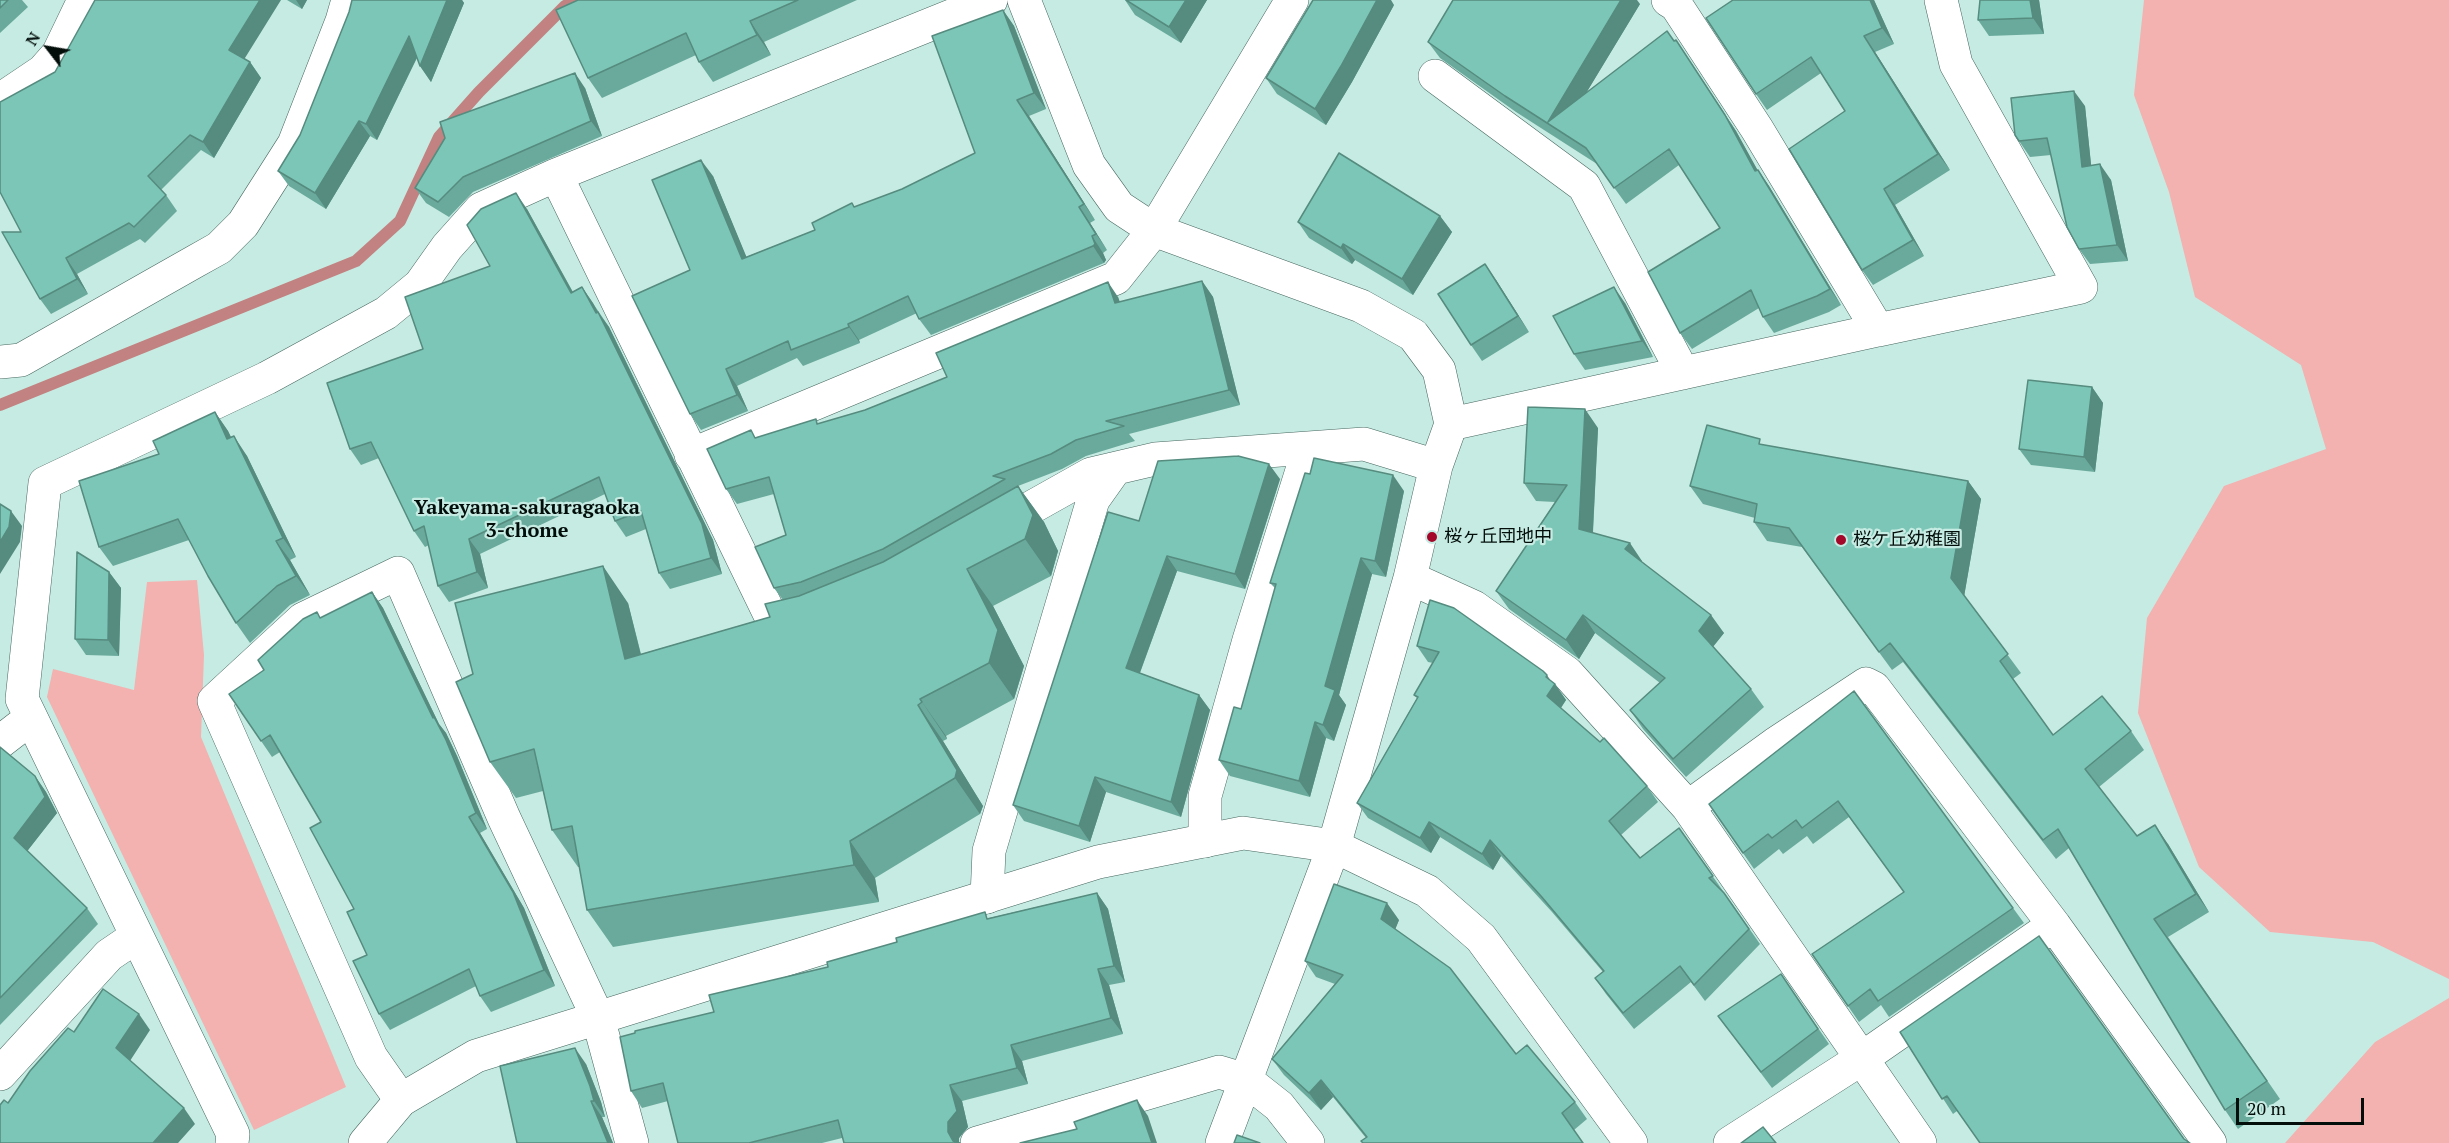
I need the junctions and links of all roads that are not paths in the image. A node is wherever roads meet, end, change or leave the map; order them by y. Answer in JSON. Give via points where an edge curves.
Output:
{"nodes":[{"id":1,"x":84,"y":0,"type":"edge"},
{"id":2,"x":348,"y":0,"type":"edge"},
{"id":3,"x":991,"y":0,"type":"edge"},
{"id":4,"x":1024,"y":0,"type":"edge"},
{"id":5,"x":1292,"y":0,"type":"edge"},
{"id":6,"x":1941,"y":0,"type":"edge"},
{"id":7,"x":1674,"y":2,"type":"edge"},
{"id":8,"x":1435,"y":76,"type":"dead end"},
{"id":9,"x":0,"y":100,"type":"edge"},
{"id":10,"x":556,"y":175,"type":"junction"},
{"id":11,"x":1154,"y":230,"type":"junction"},
{"id":12,"x":1878,"y":330,"type":"junction"},
{"id":13,"x":0,"y":362,"type":"edge"},
{"id":14,"x":1683,"y":373,"type":"junction"},
{"id":15,"x":1451,"y":424,"type":"junction"},
{"id":16,"x":1309,"y":448,"type":"junction"},
{"id":17,"x":691,"y":454,"type":"junction"},
{"id":18,"x":1436,"y":466,"type":"junction"},
{"id":19,"x":1115,"y":469,"type":"junction"},
{"id":20,"x":972,"y":541,"type":"edge"},
{"id":21,"x":1410,"y":578,"type":"junction"},
{"id":22,"x":829,"y":611,"type":"edge"},
{"id":23,"x":13,"y":659,"type":"edge"},
{"id":24,"x":31,"y":718,"type":"junction"},
{"id":25,"x":0,"y":742,"type":"edge"},
{"id":26,"x":1688,"y":807,"type":"junction"},
{"id":27,"x":1205,"y":841,"type":"junction"},
{"id":28,"x":1334,"y":846,"type":"junction"},
{"id":29,"x":987,"y":897,"type":"junction"},
{"id":30,"x":2054,"y":925,"type":"junction"},
{"id":31,"x":137,"y":936,"type":"junction"},
{"id":32,"x":598,"y":1018,"type":"junction"},
{"id":33,"x":1861,"y":1059,"type":"junction"},
{"id":34,"x":0,"y":1074,"type":"edge"},
{"id":35,"x":1246,"y":1080,"type":"junction"},
{"id":36,"x":401,"y":1100,"type":"junction"},
{"id":37,"x":232,"y":1143,"type":"edge"},
{"id":38,"x":365,"y":1143,"type":"edge"},
{"id":39,"x":632,"y":1143,"type":"edge"},
{"id":40,"x":977,"y":1143,"type":"edge"},
{"id":41,"x":1222,"y":1143,"type":"edge"},
{"id":42,"x":1308,"y":1143,"type":"edge"},
{"id":43,"x":1631,"y":1143,"type":"edge"},
{"id":44,"x":1730,"y":1143,"type":"edge"},
{"id":45,"x":1920,"y":1143,"type":"edge"},
{"id":46,"x":2210,"y":1143,"type":"edge"}],
"edges":[{"from":1,"to":9,"type":"street","via":[[58,54],[43,71]]},
{"from":2,"to":13,"type":"street","via":[[294,144],[243,224],[219,248],[133,297],[21,360]]},
{"from":3,"to":10,"type":"street"},
{"from":4,"to":11,"type":"street","via":[[1089,165],[1119,207]]},
{"from":5,"to":11,"type":"street"},
{"from":6,"to":12,"type":"street","via":[[1956,64],[2081,287]]},
{"from":7,"to":12,"type":"street","via":[[1757,129]]},
{"from":8,"to":14,"type":"street","via":[[1584,186]]},
{"from":10,"to":17,"type":"street"},
{"from":10,"to":23,"type":"street","via":[[481,209],[420,285],[386,313],[267,378],[45,483]]},
{"from":11,"to":15,"type":"street","via":[[1361,306],[1413,335],[1439,370]]},
{"from":11,"to":17,"type":"street","via":[[1116,278]]},
{"from":12,"to":14,"type":"street"},
{"from":14,"to":15,"type":"street"},
{"from":15,"to":18,"type":"street"},
{"from":16,"to":18,"type":"street","via":[[1364,444]]},
{"from":16,"to":19,"type":"street","via":[[1155,459]]},
{"from":16,"to":27,"type":"street","via":[[1205,796]]},
{"from":17,"to":22,"type":"street","via":[[775,625]]},
{"from":18,"to":21,"type":"street"},
{"from":19,"to":20,"type":"street","via":[[1091,474]]},
{"from":19,"to":29,"type":"street","via":[[1093,500],[990,851]]},
{"from":21,"to":26,"type":"street","via":[[1474,608],[1568,673]]},
{"from":21,"to":28,"type":"street"},
{"from":23,"to":24,"type":"street","via":[[22,699]]},
{"from":24,"to":25,"type":"street"},
{"from":24,"to":31,"type":"street"},
{"from":26,"to":30,"type":"street","via":[[1866,684],[1874,688]]},
{"from":26,"to":33,"type":"street"},
{"from":27,"to":28,"type":"street","via":[[1243,832]]},
{"from":27,"to":29,"type":"street","via":[[1098,862]]},
{"from":28,"to":35,"type":"street"},
{"from":28,"to":43,"type":"street","via":[[1427,891],[1481,938]]},
{"from":29,"to":32,"type":"street"},
{"from":30,"to":33,"type":"street"},
{"from":30,"to":46,"type":"street"},
{"from":31,"to":34,"type":"street","via":[[109,955]]},
{"from":31,"to":37,"type":"street","via":[[233,1134]]},
{"from":32,"to":36,"type":"street","via":[[476,1056]]},
{"from":32,"to":36,"type":"street","via":[[504,818],[398,573],[303,619],[214,701],[371,1057]]},
{"from":32,"to":39,"type":"street"},
{"from":33,"to":44,"type":"street"},
{"from":33,"to":45,"type":"street"},
{"from":35,"to":40,"type":"street","via":[[1219,1072]]},
{"from":35,"to":41,"type":"street"},
{"from":35,"to":42,"type":"street","via":[[1279,1106]]},
{"from":36,"to":38,"type":"street"}]}
